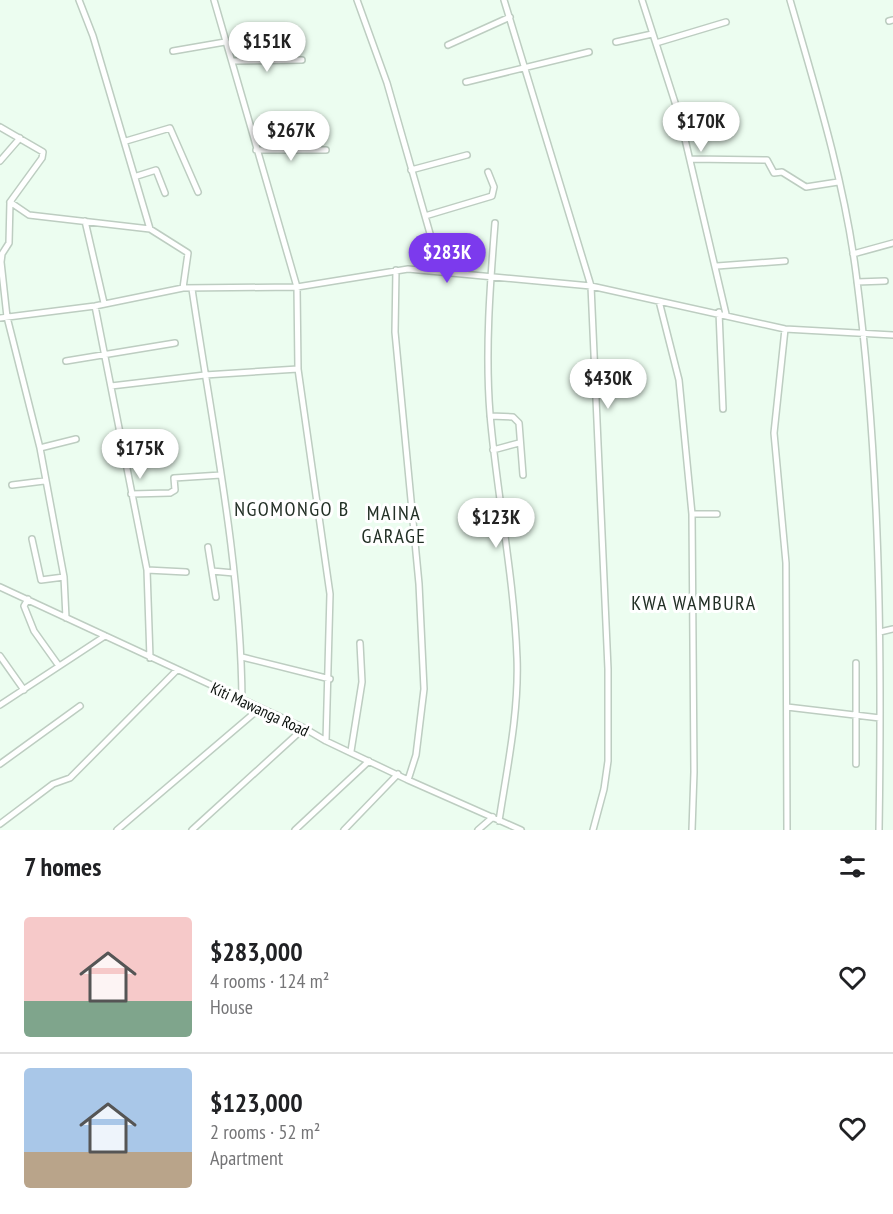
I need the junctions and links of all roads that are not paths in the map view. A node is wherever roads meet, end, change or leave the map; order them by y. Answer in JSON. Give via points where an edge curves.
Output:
{"nodes":[{"id":1,"x":78,"y":0,"type":"edge"},
{"id":2,"x":214,"y":0,"type":"edge"},
{"id":3,"x":357,"y":0,"type":"edge"},
{"id":4,"x":504,"y":0,"type":"edge"},
{"id":5,"x":642,"y":0,"type":"edge"},
{"id":6,"x":790,"y":0,"type":"edge"},
{"id":7,"x":510,"y":17,"type":"junction"},
{"id":8,"x":726,"y":22,"type":"dead end"},
{"id":9,"x":652,"y":34,"type":"junction"},
{"id":10,"x":225,"y":42,"type":"junction"},
{"id":11,"x":616,"y":42,"type":"dead end"},
{"id":12,"x":656,"y":43,"type":"junction"},
{"id":13,"x":448,"y":45,"type":"dead end"},
{"id":14,"x":173,"y":51,"type":"dead end"},
{"id":15,"x":589,"y":52,"type":"dead end"},
{"id":16,"x":302,"y":60,"type":"dead end"},
{"id":17,"x":232,"y":61,"type":"junction"},
{"id":18,"x":526,"y":66,"type":"junction"},
{"id":19,"x":466,"y":82,"type":"dead end"},
{"id":20,"x":0,"y":127,"type":"edge"},
{"id":21,"x":20,"y":138,"type":"junction"},
{"id":22,"x":126,"y":141,"type":"junction"},
{"id":23,"x":256,"y":150,"type":"junction"},
{"id":24,"x":326,"y":150,"type":"dead end"},
{"id":25,"x":466,"y":155,"type":"dead end"},
{"id":26,"x":691,"y":159,"type":"junction"},
{"id":27,"x":0,"y":161,"type":"edge"},
{"id":28,"x":411,"y":170,"type":"junction"},
{"id":29,"x":488,"y":172,"type":"dead end"},
{"id":30,"x":137,"y":176,"type":"junction"},
{"id":31,"x":838,"y":182,"type":"junction"},
{"id":32,"x":198,"y":192,"type":"dead end"},
{"id":33,"x":165,"y":193,"type":"dead end"},
{"id":34,"x":10,"y":202,"type":"junction"},
{"id":35,"x":425,"y":216,"type":"junction"},
{"id":36,"x":85,"y":221,"type":"junction"},
{"id":37,"x":495,"y":223,"type":"dead end"},
{"id":38,"x":150,"y":229,"type":"junction"},
{"id":39,"x":893,"y":243,"type":"edge"},
{"id":40,"x":853,"y":254,"type":"junction"},
{"id":41,"x":785,"y":261,"type":"dead end"},
{"id":42,"x":717,"y":266,"type":"junction"},
{"id":43,"x":396,"y":270,"type":"junction"},
{"id":44,"x":441,"y":272,"type":"junction"},
{"id":45,"x":490,"y":278,"type":"junction"},
{"id":46,"x":885,"y":281,"type":"dead end"},
{"id":47,"x":856,"y":282,"type":"junction"},
{"id":48,"x":591,"y":286,"type":"junction"},
{"id":49,"x":297,"y":287,"type":"junction"},
{"id":50,"x":183,"y":288,"type":"junction"},
{"id":51,"x":192,"y":289,"type":"junction"},
{"id":52,"x":659,"y":301,"type":"junction"},
{"id":53,"x":104,"y":303,"type":"junction"},
{"id":54,"x":95,"y":306,"type":"junction"},
{"id":55,"x":719,"y":312,"type":"junction"},
{"id":56,"x":726,"y":314,"type":"junction"},
{"id":57,"x":3,"y":318,"type":"edge"},
{"id":58,"x":785,"y":329,"type":"junction"},
{"id":59,"x":861,"y":331,"type":"junction"},
{"id":60,"x":893,"y":335,"type":"edge"},
{"id":61,"x":175,"y":343,"type":"dead end"},
{"id":62,"x":105,"y":356,"type":"junction"},
{"id":63,"x":66,"y":361,"type":"dead end"},
{"id":64,"x":298,"y":369,"type":"junction"},
{"id":65,"x":205,"y":375,"type":"junction"},
{"id":66,"x":111,"y":386,"type":"junction"},
{"id":67,"x":723,"y":409,"type":"dead end"},
{"id":68,"x":490,"y":416,"type":"junction"},
{"id":69,"x":76,"y":439,"type":"dead end"},
{"id":70,"x":519,"y":443,"type":"junction"},
{"id":71,"x":40,"y":448,"type":"junction"},
{"id":72,"x":493,"y":450,"type":"junction"},
{"id":73,"x":220,"y":475,"type":"junction"},
{"id":74,"x":523,"y":475,"type":"dead end"},
{"id":75,"x":44,"y":481,"type":"junction"},
{"id":76,"x":12,"y":485,"type":"dead end"},
{"id":77,"x":131,"y":494,"type":"junction"},
{"id":78,"x":692,"y":514,"type":"junction"},
{"id":79,"x":717,"y":514,"type":"dead end"},
{"id":80,"x":32,"y":539,"type":"dead end"},
{"id":81,"x":208,"y":547,"type":"dead end"},
{"id":82,"x":147,"y":570,"type":"junction"},
{"id":83,"x":186,"y":572,"type":"dead end"},
{"id":84,"x":212,"y":572,"type":"junction"},
{"id":85,"x":234,"y":573,"type":"junction"},
{"id":86,"x":64,"y":577,"type":"junction"},
{"id":87,"x":2,"y":590,"type":"edge"},
{"id":88,"x":216,"y":597,"type":"dead end"},
{"id":89,"x":28,"y":599,"type":"junction"},
{"id":90,"x":66,"y":618,"type":"junction"},
{"id":91,"x":893,"y":629,"type":"edge"},
{"id":92,"x":880,"y":632,"type":"junction"},
{"id":93,"x":105,"y":636,"type":"junction"},
{"id":94,"x":360,"y":643,"type":"dead end"},
{"id":95,"x":0,"y":656,"type":"edge"},
{"id":96,"x":242,"y":657,"type":"junction"},
{"id":97,"x":150,"y":658,"type":"junction"},
{"id":98,"x":856,"y":663,"type":"dead end"},
{"id":99,"x":59,"y":666,"type":"junction"},
{"id":100,"x":177,"y":670,"type":"junction"},
{"id":101,"x":330,"y":679,"type":"junction"},
{"id":102,"x":24,"y":690,"type":"junction"},
{"id":103,"x":242,"y":701,"type":"junction"},
{"id":104,"x":0,"y":705,"type":"edge"},
{"id":105,"x":80,"y":706,"type":"dead end"},
{"id":106,"x":787,"y":707,"type":"junction"},
{"id":107,"x":259,"y":709,"type":"junction"},
{"id":108,"x":858,"y":715,"type":"junction"},
{"id":109,"x":880,"y":718,"type":"junction"},
{"id":110,"x":304,"y":728,"type":"junction"},
{"id":111,"x":326,"y":741,"type":"junction"},
{"id":112,"x":351,"y":751,"type":"junction"},
{"id":113,"x":369,"y":761,"type":"junction"},
{"id":114,"x":0,"y":764,"type":"edge"},
{"id":115,"x":856,"y":764,"type":"dead end"},
{"id":116,"x":398,"y":774,"type":"junction"},
{"id":117,"x":408,"y":780,"type":"junction"},
{"id":118,"x":493,"y":817,"type":"junction"},
{"id":119,"x":499,"y":821,"type":"junction"},
{"id":120,"x":351,"y":823,"type":"junction"},
{"id":121,"x":0,"y":824,"type":"edge"},
{"id":122,"x":117,"y":830,"type":"edge"},
{"id":123,"x":192,"y":830,"type":"edge"},
{"id":124,"x":295,"y":830,"type":"edge"},
{"id":125,"x":344,"y":830,"type":"edge"},
{"id":126,"x":353,"y":830,"type":"edge"},
{"id":127,"x":478,"y":830,"type":"edge"},
{"id":128,"x":521,"y":830,"type":"edge"},
{"id":129,"x":593,"y":830,"type":"edge"},
{"id":130,"x":692,"y":830,"type":"edge"},
{"id":131,"x":787,"y":830,"type":"edge"},
{"id":132,"x":879,"y":830,"type":"edge"}],
"edges":[{"from":1,"to":22,"type":"street"},
{"from":2,"to":10,"type":"street"},
{"from":3,"to":28,"type":"street","via":[[387,83]]},
{"from":4,"to":7,"type":"street"},
{"from":5,"to":9,"type":"street"},
{"from":6,"to":31,"type":"street","via":[[825,116]]},
{"from":7,"to":13,"type":"street"},
{"from":7,"to":18,"type":"street"},
{"from":8,"to":12,"type":"street"},
{"from":9,"to":11,"type":"street"},
{"from":9,"to":12,"type":"street"},
{"from":10,"to":14,"type":"street"},
{"from":10,"to":17,"type":"street"},
{"from":12,"to":26,"type":"street"},
{"from":15,"to":18,"type":"street"},
{"from":16,"to":17,"type":"street"},
{"from":17,"to":23,"type":"street"},
{"from":18,"to":19,"type":"street"},
{"from":18,"to":48,"type":"street"},
{"from":20,"to":21,"type":"street"},
{"from":21,"to":27,"type":"street"},
{"from":21,"to":34,"type":"street","via":[[43,156]]},
{"from":22,"to":30,"type":"street"},
{"from":22,"to":32,"type":"street","via":[[170,128]]},
{"from":23,"to":24,"type":"street"},
{"from":23,"to":49,"type":"street"},
{"from":25,"to":28,"type":"street"},
{"from":26,"to":31,"type":"street","via":[[767,160],[774,173],[782,172],[806,187]]},
{"from":26,"to":42,"type":"street"},
{"from":28,"to":35,"type":"street"},
{"from":29,"to":35,"type":"street","via":[[494,187],[492,196]]},
{"from":30,"to":33,"type":"street","via":[[156,170]]},
{"from":30,"to":38,"type":"street"},
{"from":31,"to":40,"type":"street"},
{"from":34,"to":36,"type":"street","via":[[29,215]]},
{"from":34,"to":57,"type":"street","via":[[9,243],[1,258]]},
{"from":35,"to":44,"type":"street"},
{"from":36,"to":38,"type":"street"},
{"from":36,"to":53,"type":"street"},
{"from":37,"to":45,"type":"street"},
{"from":38,"to":50,"type":"street","via":[[188,253]]},
{"from":39,"to":40,"type":"street"},
{"from":40,"to":47,"type":"street"},
{"from":41,"to":42,"type":"street"},
{"from":42,"to":56,"type":"street"},
{"from":43,"to":44,"type":"street"},
{"from":43,"to":49,"type":"street"},
{"from":43,"to":117,"type":"street","via":[[395,332],[419,584],[424,689],[416,754]]},
{"from":44,"to":45,"type":"street"},
{"from":45,"to":48,"type":"street"},
{"from":45,"to":68,"type":"street"},
{"from":46,"to":47,"type":"street"},
{"from":47,"to":59,"type":"street"},
{"from":48,"to":52,"type":"street"},
{"from":48,"to":129,"type":"street","via":[[608,669],[608,761]]},
{"from":49,"to":51,"type":"street"},
{"from":49,"to":64,"type":"street"},
{"from":50,"to":51,"type":"street"},
{"from":50,"to":53,"type":"street"},
{"from":51,"to":65,"type":"street"},
{"from":52,"to":55,"type":"street"},
{"from":52,"to":78,"type":"street","via":[[677,366]]},
{"from":53,"to":54,"type":"street"},
{"from":54,"to":57,"type":"street"},
{"from":54,"to":62,"type":"street"},
{"from":55,"to":56,"type":"street"},
{"from":55,"to":67,"type":"street"},
{"from":56,"to":58,"type":"street"},
{"from":57,"to":71,"type":"street"},
{"from":58,"to":59,"type":"street"},
{"from":58,"to":106,"type":"street","via":[[774,433],[786,563]]},
{"from":59,"to":60,"type":"street"},
{"from":59,"to":92,"type":"street"},
{"from":61,"to":62,"type":"street"},
{"from":62,"to":63,"type":"street"},
{"from":62,"to":66,"type":"street"},
{"from":64,"to":65,"type":"street"},
{"from":64,"to":101,"type":"street","via":[[330,594]]},
{"from":65,"to":66,"type":"street"},
{"from":65,"to":73,"type":"street"},
{"from":66,"to":77,"type":"street"},
{"from":68,"to":70,"type":"street","via":[[516,419]]},
{"from":68,"to":72,"type":"street"},
{"from":69,"to":71,"type":"street"},
{"from":70,"to":72,"type":"street"},
{"from":70,"to":74,"type":"street"},
{"from":71,"to":75,"type":"street"},
{"from":72,"to":119,"type":"street","via":[[511,577],[517,660],[516,709]]},
{"from":73,"to":77,"type":"street","via":[[174,478],[173,492]]},
{"from":73,"to":85,"type":"street"},
{"from":75,"to":76,"type":"street"},
{"from":75,"to":86,"type":"street"},
{"from":77,"to":82,"type":"street"},
{"from":78,"to":79,"type":"street"},
{"from":78,"to":130,"type":"street"},
{"from":80,"to":86,"type":"street","via":[[41,580]]},
{"from":81,"to":84,"type":"street"},
{"from":82,"to":83,"type":"street"},
{"from":82,"to":97,"type":"street"},
{"from":84,"to":85,"type":"street"},
{"from":84,"to":88,"type":"street"},
{"from":85,"to":96,"type":"street"},
{"from":86,"to":90,"type":"street"},
{"from":87,"to":89,"type":"street","name":"Kiti Mawanga Road"},
{"from":89,"to":90,"type":"street","name":"Kiti Mawanga Road"},
{"from":89,"to":99,"type":"street","via":[[24,606],[34,631]]},
{"from":90,"to":93,"type":"street","name":"Kiti Mawanga Road"},
{"from":91,"to":92,"type":"street"},
{"from":92,"to":109,"type":"street"},
{"from":93,"to":97,"type":"street","name":"Kiti Mawanga Road"},
{"from":93,"to":99,"type":"street"},
{"from":94,"to":112,"type":"street","via":[[362,682]]},
{"from":95,"to":102,"type":"street"},
{"from":96,"to":101,"type":"street"},
{"from":96,"to":103,"type":"street"},
{"from":97,"to":100,"type":"street","name":"Kiti Mawanga Road"},
{"from":98,"to":108,"type":"street"},
{"from":99,"to":102,"type":"street"},
{"from":100,"to":103,"type":"street","name":"Kiti Mawanga Road"},
{"from":100,"to":121,"type":"street","via":[[70,778],[52,784]]},
{"from":101,"to":111,"type":"street"},
{"from":102,"to":104,"type":"street"},
{"from":103,"to":107,"type":"street","name":"Kiti Mawanga Road"},
{"from":105,"to":114,"type":"street"},
{"from":106,"to":108,"type":"street"},
{"from":106,"to":131,"type":"street"},
{"from":107,"to":110,"type":"street","name":"Kiti Mawanga Road"},
{"from":107,"to":122,"type":"street"},
{"from":108,"to":109,"type":"street"},
{"from":108,"to":115,"type":"street"},
{"from":109,"to":132,"type":"street"},
{"from":110,"to":111,"type":"street","name":"Kiti Mawanga Road"},
{"from":110,"to":123,"type":"street"},
{"from":111,"to":112,"type":"street","name":"Kiti Mawanga Road"},
{"from":112,"to":113,"type":"street","name":"Kiti Mawanga Road"},
{"from":113,"to":116,"type":"street","name":"Kiti Mawanga Road"},
{"from":113,"to":124,"type":"street"},
{"from":116,"to":117,"type":"street","name":"Kiti Mawanga Road"},
{"from":116,"to":120,"type":"street"},
{"from":117,"to":118,"type":"street","name":"Kiti Mawanga Road"},
{"from":118,"to":119,"type":"street","name":"Kiti Mawanga Road"},
{"from":118,"to":127,"type":"street"},
{"from":119,"to":128,"type":"street","name":"Kiti Mawanga Road"},
{"from":120,"to":125,"type":"street"},
{"from":120,"to":126,"type":"street"}]}
